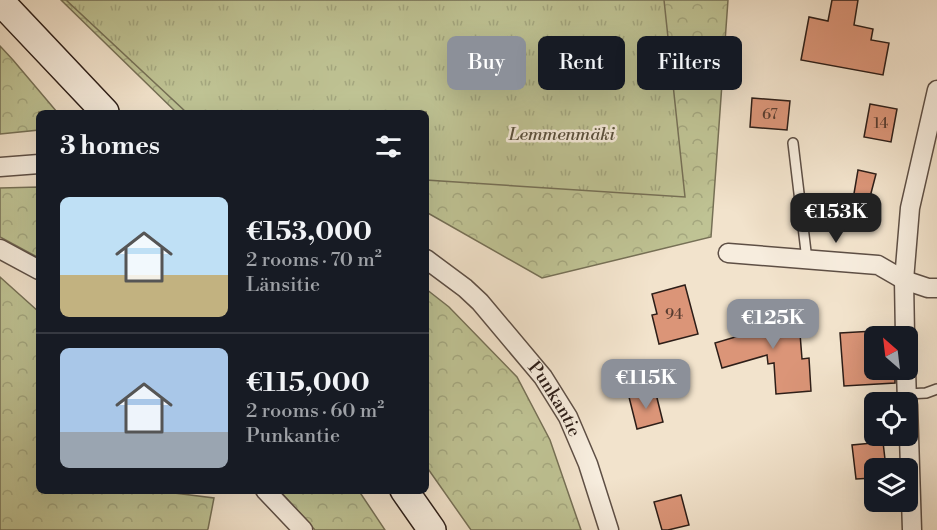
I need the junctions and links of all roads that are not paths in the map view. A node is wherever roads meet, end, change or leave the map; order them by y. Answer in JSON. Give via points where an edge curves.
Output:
{"nodes":[{"id":1,"x":0,"y":2,"type":"edge"},
{"id":2,"x":937,"y":90,"type":"edge"},
{"id":3,"x":103,"y":110,"type":"edge"},
{"id":4,"x":793,"y":143,"type":"dead end"},
{"id":5,"x":36,"y":164,"type":"edge"},
{"id":6,"x":0,"y":167,"type":"edge"},
{"id":7,"x":0,"y":249,"type":"edge"},
{"id":8,"x":728,"y":253,"type":"dead end"},
{"id":9,"x":807,"y":260,"type":"junction"},
{"id":10,"x":429,"y":261,"type":"edge"},
{"id":11,"x":36,"y":268,"type":"edge"},
{"id":12,"x":904,"y":280,"type":"junction"},
{"id":13,"x":937,"y":288,"type":"edge"},
{"id":14,"x":905,"y":326,"type":"edge"},
{"id":15,"x":937,"y":389,"type":"edge"},
{"id":16,"x":918,"y":396,"type":"edge"},
{"id":17,"x":909,"y":446,"type":"edge"},
{"id":18,"x":269,"y":494,"type":"edge"},
{"id":19,"x":407,"y":494,"type":"edge"},
{"id":20,"x":303,"y":530,"type":"edge"},
{"id":21,"x":432,"y":530,"type":"edge"},
{"id":22,"x":609,"y":530,"type":"edge"},
{"id":23,"x":912,"y":530,"type":"edge"}],
"edges":[{"from":1,"to":3,"type":"main road"},
{"from":2,"to":12,"type":"street","via":[[910,208]]},
{"from":4,"to":9,"type":"lane"},
{"from":5,"to":6,"type":"street"},
{"from":7,"to":11,"type":"street"},
{"from":8,"to":9,"type":"street"},
{"from":9,"to":12,"type":"street","via":[[878,265]]},
{"from":10,"to":22,"type":"street","name":"Punkantie","via":[[480,302],[543,377],[568,417]]},
{"from":12,"to":13,"type":"street"},
{"from":12,"to":14,"type":"street"},
{"from":15,"to":16,"type":"lane"},
{"from":17,"to":23,"type":"street"},
{"from":18,"to":20,"type":"street"},
{"from":19,"to":21,"type":"main road"}]}
